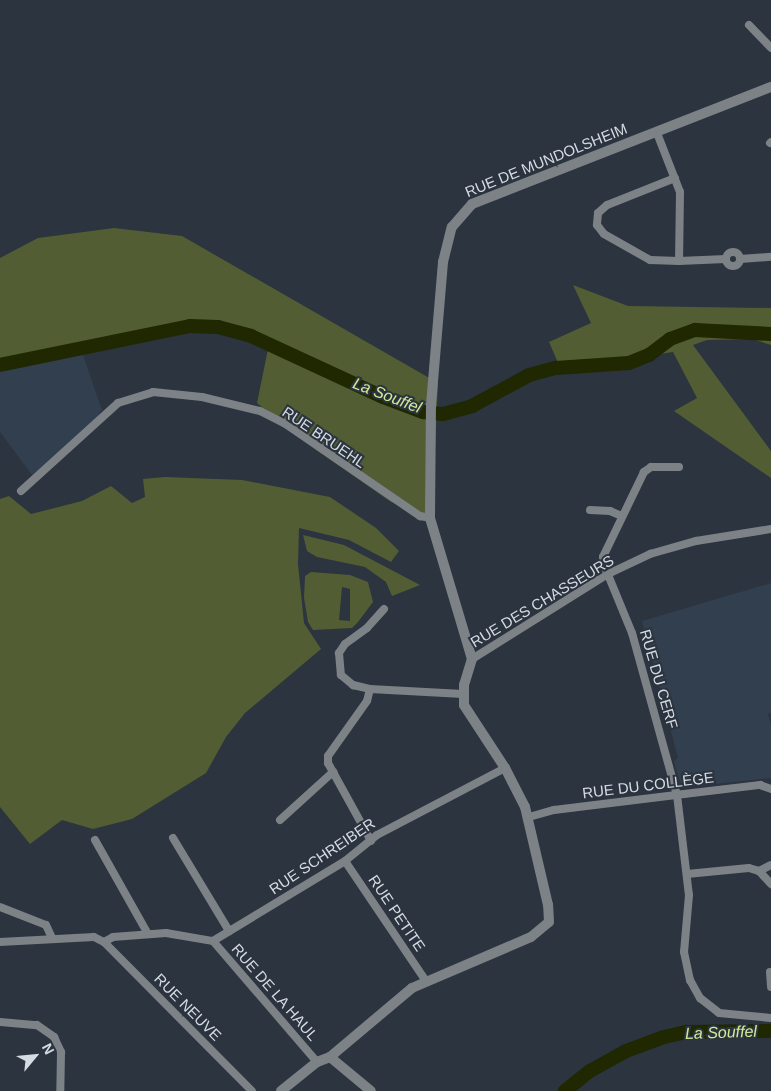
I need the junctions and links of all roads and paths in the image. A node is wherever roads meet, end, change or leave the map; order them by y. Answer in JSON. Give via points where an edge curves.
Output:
{"nodes":[{"id":1,"x":749,"y":25,"type":"dead end"},
{"id":2,"x":771,"y":48,"type":"edge"},
{"id":3,"x":771,"y":87,"type":"edge"},
{"id":4,"x":657,"y":133,"type":"junction"},
{"id":5,"x":675,"y":178,"type":"junction"},
{"id":6,"x":771,"y":257,"type":"edge"},
{"id":7,"x":679,"y":261,"type":"junction"},
{"id":8,"x":679,"y":467,"type":"dead end"},
{"id":9,"x":21,"y":491,"type":"dead end"},
{"id":10,"x":590,"y":510,"type":"dead end"},
{"id":11,"x":622,"y":516,"type":"junction"},
{"id":12,"x":430,"y":518,"type":"junction"},
{"id":13,"x":771,"y":529,"type":"edge"},
{"id":14,"x":608,"y":574,"type":"junction"},
{"id":15,"x":384,"y":609,"type":"dead end"},
{"id":16,"x":472,"y":659,"type":"junction"},
{"id":17,"x":370,"y":689,"type":"junction"},
{"id":18,"x":463,"y":694,"type":"junction"},
{"id":19,"x":505,"y":768,"type":"junction"},
{"id":20,"x":333,"y":772,"type":"junction"},
{"id":21,"x":771,"y":789,"type":"edge"},
{"id":22,"x":677,"y":795,"type":"junction"},
{"id":23,"x":529,"y":817,"type":"junction"},
{"id":24,"x":280,"y":820,"type":"dead end"},
{"id":25,"x":173,"y":838,"type":"dead end"},
{"id":26,"x":95,"y":840,"type":"dead end"},
{"id":27,"x":371,"y":841,"type":"junction"},
{"id":28,"x":345,"y":861,"type":"junction"},
{"id":29,"x":771,"y":865,"type":"edge"},
{"id":30,"x":760,"y":871,"type":"junction"},
{"id":31,"x":687,"y":874,"type":"junction"},
{"id":32,"x":771,"y":884,"type":"edge"},
{"id":33,"x":0,"y":907,"type":"edge"},
{"id":34,"x":229,"y":931,"type":"junction"},
{"id":35,"x":148,"y":934,"type":"junction"},
{"id":36,"x":120,"y":936,"type":"junction"},
{"id":37,"x":52,"y":938,"type":"junction"},
{"id":38,"x":213,"y":941,"type":"junction"},
{"id":39,"x":0,"y":942,"type":"edge"},
{"id":40,"x":104,"y":942,"type":"junction"},
{"id":41,"x":114,"y":952,"type":"junction"},
{"id":42,"x":770,"y":972,"type":"dead end"},
{"id":43,"x":426,"y":981,"type":"junction"},
{"id":44,"x":771,"y":987,"type":"edge"},
{"id":45,"x":771,"y":1018,"type":"edge"},
{"id":46,"x":0,"y":1022,"type":"edge"},
{"id":47,"x":330,"y":1057,"type":"junction"},
{"id":48,"x":317,"y":1062,"type":"junction"},
{"id":49,"x":60,"y":1091,"type":"edge"},
{"id":50,"x":252,"y":1091,"type":"edge"},
{"id":51,"x":281,"y":1091,"type":"edge"},
{"id":52,"x":371,"y":1091,"type":"edge"}],
"edges":[{"from":1,"to":2,"type":"street"},
{"from":3,"to":4,"type":"street","name":"RUE DE MUNDOLSHEIM"},
{"from":4,"to":5,"type":"street"},
{"from":4,"to":12,"type":"street","name":"RUE DE MUNDOLSHEIM","via":[[472,204],[452,227],[444,257],[431,405]]},
{"from":5,"to":7,"type":"street","via":[[682,206]]},
{"from":5,"to":7,"type":"street","via":[[607,205],[598,214],[598,225],[604,234],[650,260]]},
{"from":6,"to":7,"type":"street","via":[[740,259],[734,252],[726,259]]},
{"from":8,"to":11,"type":"street","name":"RUE DU CERF","via":[[651,467],[644,472]]},
{"from":9,"to":12,"type":"street","name":"RUE BRUEHL","via":[[118,404],[153,392],[202,396],[260,411],[284,423],[414,513]]},
{"from":10,"to":11,"type":"street","via":[[610,511]]},
{"from":11,"to":14,"type":"street","name":"RUE DU CERF","via":[[603,556]]},
{"from":12,"to":16,"type":"street","name":"RUE DE MUNDOLSHEIM"},
{"from":13,"to":14,"type":"street","name":"RUE DES CHASSEURS","via":[[696,541],[650,554]]},
{"from":14,"to":16,"type":"street","name":"RUE DES CHASSEURS"},
{"from":14,"to":22,"type":"street","name":"RUE DU CERF","via":[[632,633]]},
{"from":15,"to":17,"type":"street","via":[[339,653],[341,674],[353,685]]},
{"from":16,"to":18,"type":"street"},
{"from":17,"to":18,"type":"street"},
{"from":17,"to":20,"type":"street","via":[[367,701],[328,756]]},
{"from":18,"to":19,"type":"street","via":[[470,716]]},
{"from":19,"to":23,"type":"street"},
{"from":19,"to":27,"type":"street","name":"RUE SCHREIBER","via":[[407,818]]},
{"from":20,"to":24,"type":"street"},
{"from":20,"to":27,"type":"street"},
{"from":21,"to":22,"type":"street","name":"RUE DU COLLÈGE","via":[[760,785]]},
{"from":22,"to":23,"type":"street","name":"RUE DU COLLÈGE","via":[[554,810]]},
{"from":22,"to":31,"type":"street","name":"RUE DU CERF"},
{"from":23,"to":43,"type":"street","via":[[550,914],[546,926],[531,936]]},
{"from":25,"to":34,"type":"street"},
{"from":26,"to":35,"type":"street"},
{"from":27,"to":28,"type":"street","name":"RUE SCHREIBER"},
{"from":28,"to":34,"type":"street","name":"RUE SCHREIBER"},
{"from":28,"to":43,"type":"street","name":"RUE PETITE"},
{"from":29,"to":30,"type":"street"},
{"from":30,"to":31,"type":"street","via":[[749,868]]},
{"from":30,"to":32,"type":"street"},
{"from":31,"to":45,"type":"street","name":"RUE DU CERF","via":[[684,952],[696,993],[719,1013]]},
{"from":33,"to":37,"type":"street","via":[[40,921],[46,925]]},
{"from":34,"to":38,"type":"street","name":"RUE SCHREIBER"},
{"from":35,"to":36,"type":"street"},
{"from":35,"to":38,"type":"street","via":[[190,935]]},
{"from":36,"to":40,"type":"street"},
{"from":36,"to":41,"type":"street"},
{"from":37,"to":39,"type":"street"},
{"from":37,"to":40,"type":"street","via":[[94,937]]},
{"from":38,"to":48,"type":"street","name":"RUE DE LA HAUL"},
{"from":40,"to":41,"type":"street","name":"RUE NEUVE"},
{"from":41,"to":50,"type":"street","name":"RUE NEUVE"},
{"from":42,"to":44,"type":"street"},
{"from":43,"to":47,"type":"street","via":[[401,995]]},
{"from":46,"to":49,"type":"street","via":[[37,1025],[54,1037],[61,1052]]},
{"from":47,"to":48,"type":"street"},
{"from":47,"to":52,"type":"street"},
{"from":48,"to":51,"type":"street"}]}
